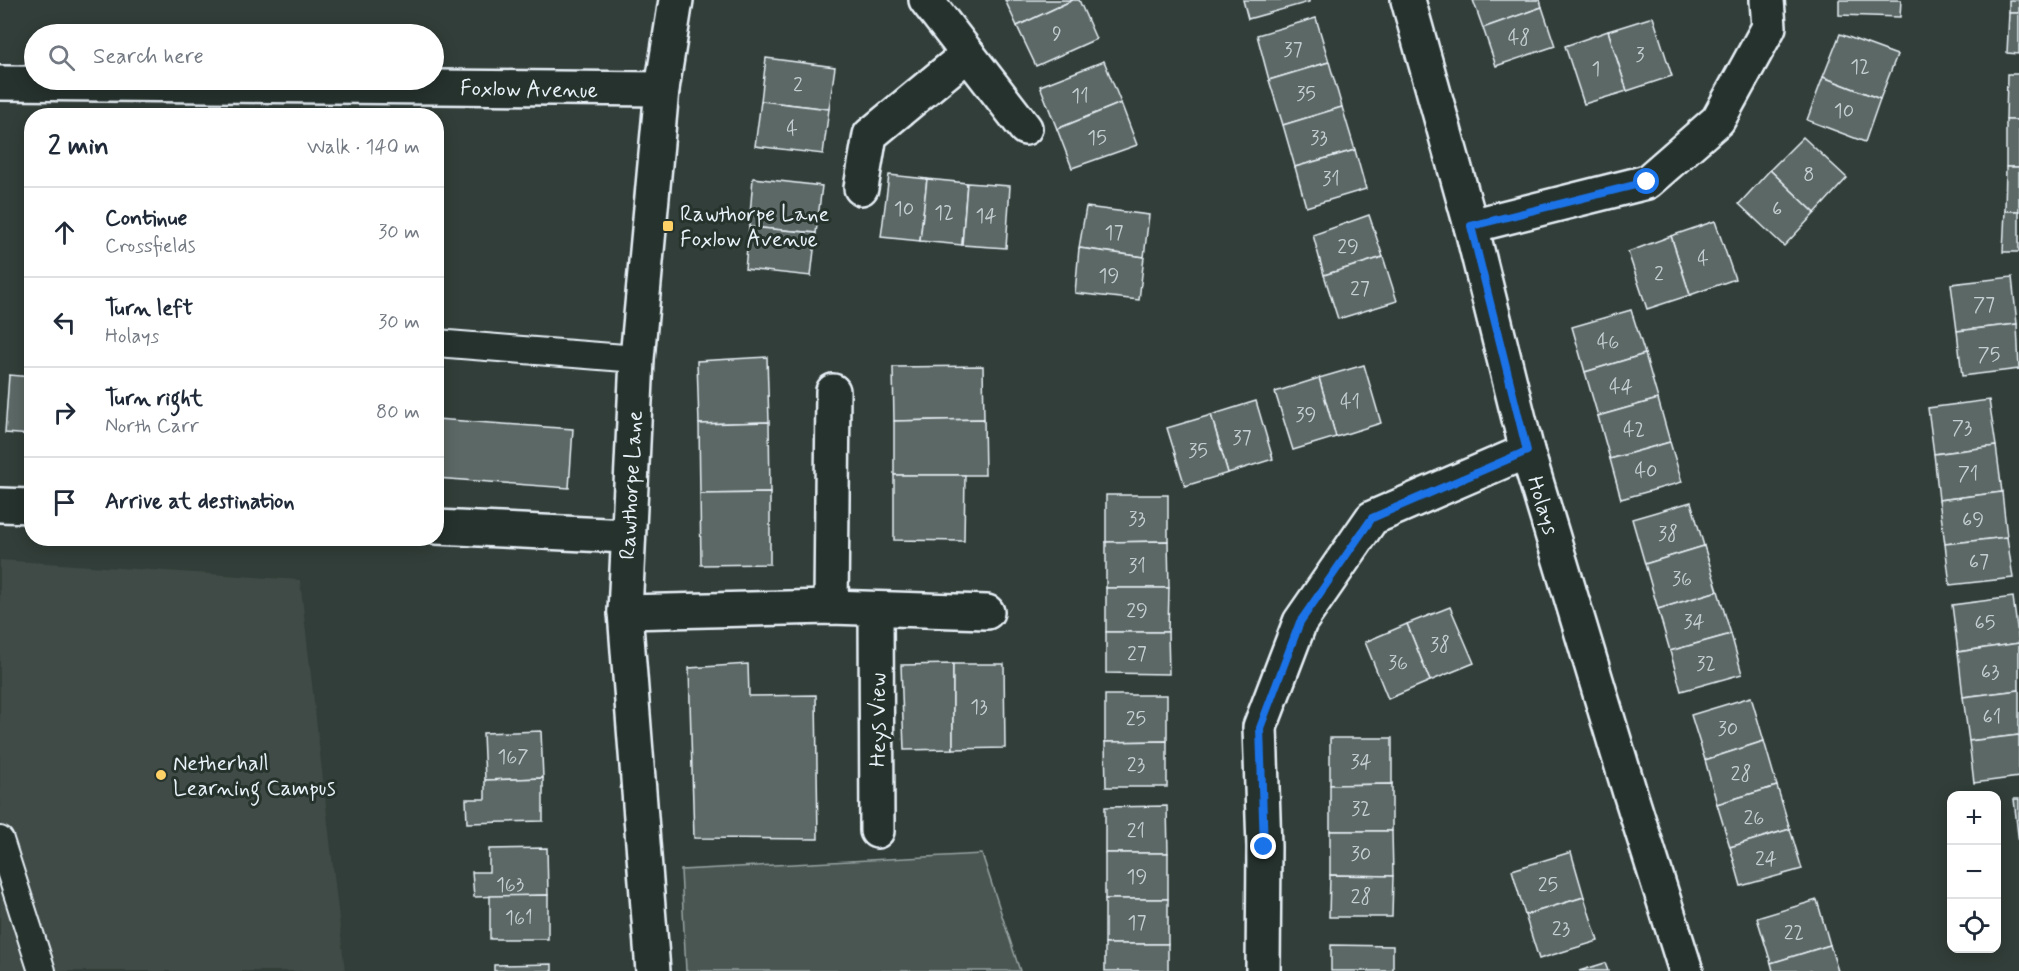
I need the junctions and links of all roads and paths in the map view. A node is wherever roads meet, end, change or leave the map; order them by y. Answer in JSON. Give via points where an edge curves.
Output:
{"nodes":[{"id":1,"x":676,"y":0,"type":"edge"},
{"id":2,"x":926,"y":0,"type":"edge"},
{"id":3,"x":1408,"y":0,"type":"edge"},
{"id":4,"x":1767,"y":0,"type":"edge"},
{"id":5,"x":968,"y":54,"type":"junction"},
{"id":6,"x":0,"y":82,"type":"edge"},
{"id":7,"x":24,"y":82,"type":"edge"},
{"id":8,"x":444,"y":87,"type":"edge"},
{"id":9,"x":663,"y":89,"type":"junction"},
{"id":10,"x":1025,"y":128,"type":"dead end"},
{"id":11,"x":861,"y":188,"type":"dead end"},
{"id":12,"x":1471,"y":226,"type":"junction"},
{"id":13,"x":444,"y":344,"type":"edge"},
{"id":14,"x":637,"y":359,"type":"junction"},
{"id":15,"x":833,"y":392,"type":"dead end"},
{"id":16,"x":1527,"y":451,"type":"junction"},
{"id":17,"x":0,"y":504,"type":"edge"},
{"id":18,"x":24,"y":506,"type":"edge"},
{"id":19,"x":444,"y":526,"type":"edge"},
{"id":20,"x":627,"y":536,"type":"junction"},
{"id":21,"x":831,"y":607,"type":"junction"},
{"id":22,"x":876,"y":609,"type":"junction"},
{"id":23,"x":625,"y":612,"type":"junction"},
{"id":24,"x":987,"y":612,"type":"dead end"},
{"id":25,"x":877,"y":831,"type":"dead end"},
{"id":26,"x":0,"y":840,"type":"edge"},
{"id":27,"x":42,"y":971,"type":"edge"},
{"id":28,"x":653,"y":971,"type":"edge"},
{"id":29,"x":1263,"y":971,"type":"edge"},
{"id":30,"x":1686,"y":971,"type":"edge"}],
"edges":[{"from":1,"to":9,"type":"street","name":"Rawthorpe Lane"},
{"from":2,"to":5,"type":"street"},
{"from":3,"to":12,"type":"street","name":"Holays"},
{"from":4,"to":12,"type":"street","via":[[1769,27],[1718,120],[1647,182]]},
{"from":5,"to":10,"type":"street"},
{"from":5,"to":11,"type":"street","via":[[870,135]]},
{"from":6,"to":7,"type":"street","name":"Foxlow Avenue"},
{"from":8,"to":9,"type":"street","name":"Foxlow Avenue"},
{"from":9,"to":14,"type":"street","name":"Rawthorpe Lane"},
{"from":12,"to":16,"type":"street","name":"Holays"},
{"from":13,"to":14,"type":"lane"},
{"from":14,"to":20,"type":"street","name":"Rawthorpe Lane"},
{"from":15,"to":21,"type":"street"},
{"from":16,"to":29,"type":"street","via":[[1372,518],[1300,622],[1260,728]]},
{"from":16,"to":30,"type":"street","name":"Holays"},
{"from":17,"to":18,"type":"street"},
{"from":19,"to":20,"type":"street"},
{"from":20,"to":23,"type":"street","name":"Rawthorpe Lane"},
{"from":21,"to":22,"type":"street"},
{"from":21,"to":23,"type":"street"},
{"from":22,"to":24,"type":"street"},
{"from":22,"to":25,"type":"street","name":"Heys View"},
{"from":23,"to":28,"type":"street","name":"Rawthorpe Lane"},
{"from":26,"to":27,"type":"lane"}]}
